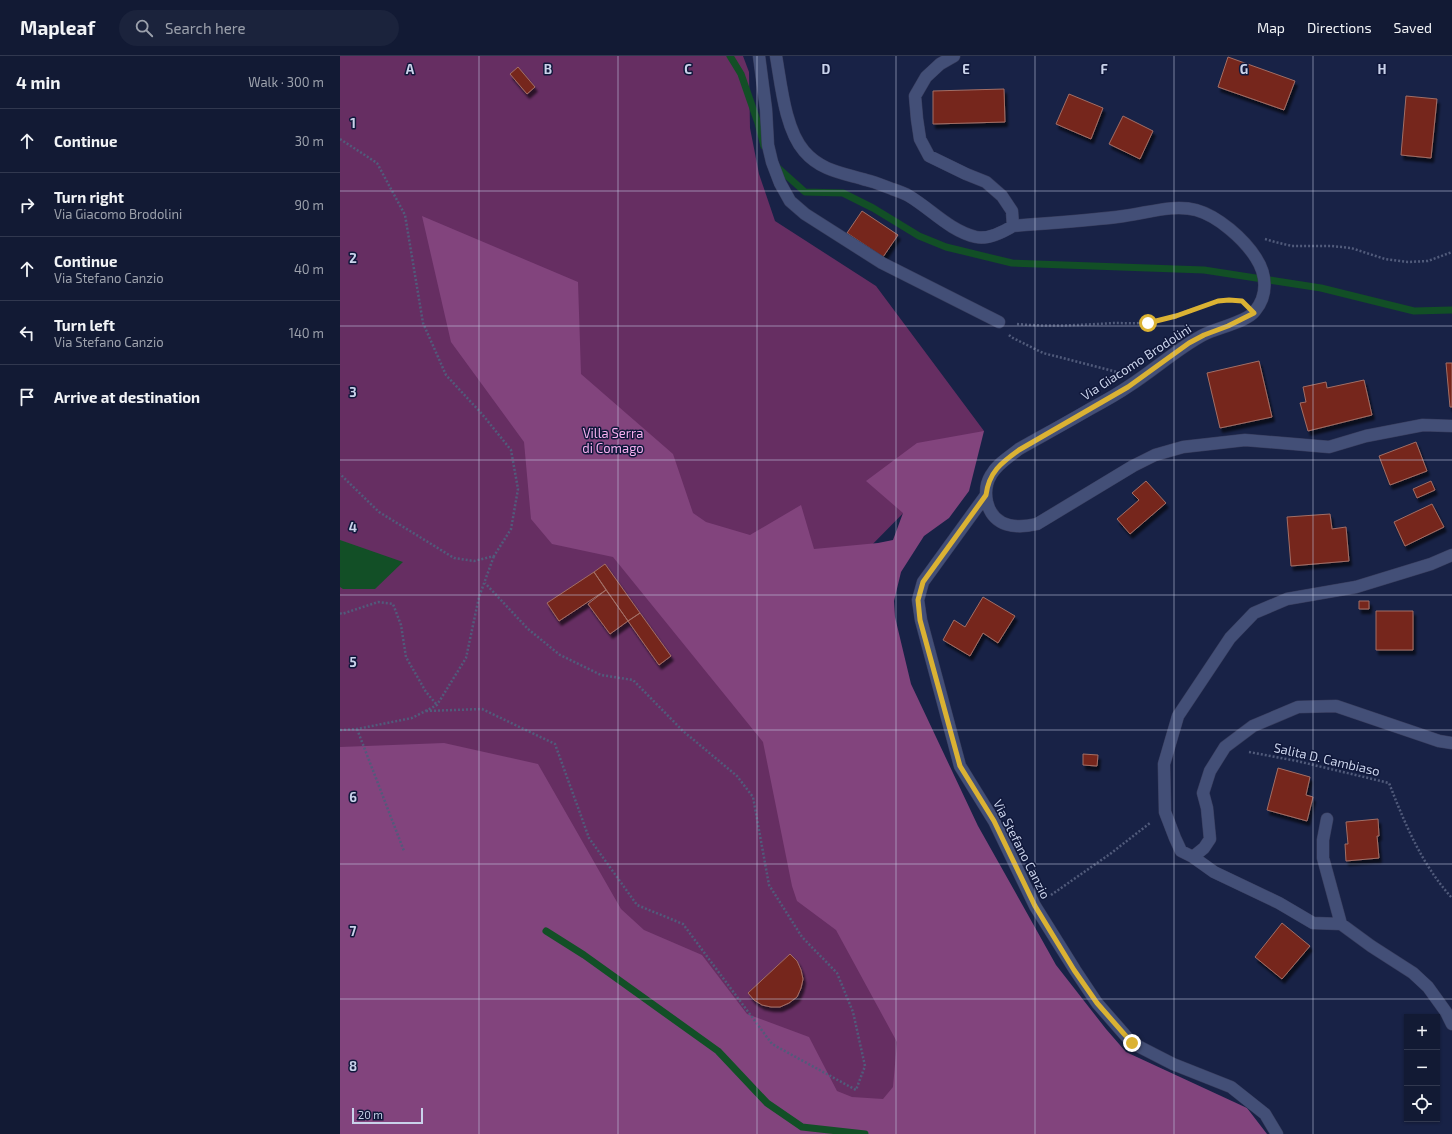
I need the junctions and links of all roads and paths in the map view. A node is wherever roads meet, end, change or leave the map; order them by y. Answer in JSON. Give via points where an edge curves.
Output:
{"nodes":[{"id":1,"x":759,"y":56,"type":"edge"},
{"id":2,"x":776,"y":56,"type":"edge"},
{"id":3,"x":954,"y":56,"type":"edge"},
{"id":4,"x":340,"y":139,"type":"edge"},
{"id":5,"x":1013,"y":226,"type":"junction"},
{"id":6,"x":1238,"y":237,"type":"junction"},
{"id":7,"x":1452,"y":252,"type":"edge"},
{"id":8,"x":1254,"y":313,"type":"junction"},
{"id":9,"x":999,"y":322,"type":"junction"},
{"id":10,"x":1128,"y":387,"type":"junction"},
{"id":11,"x":1452,"y":426,"type":"edge"},
{"id":12,"x":340,"y":474,"type":"edge"},
{"id":13,"x":986,"y":495,"type":"junction"},
{"id":14,"x":1452,"y":555,"type":"edge"},
{"id":15,"x":494,"y":556,"type":"junction"},
{"id":16,"x":485,"y":583,"type":"junction"},
{"id":17,"x":340,"y":613,"type":"edge"},
{"id":18,"x":437,"y":705,"type":"junction"},
{"id":19,"x":426,"y":711,"type":"junction"},
{"id":20,"x":357,"y":729,"type":"junction"},
{"id":21,"x":340,"y":730,"type":"edge"},
{"id":22,"x":1452,"y":742,"type":"edge"},
{"id":23,"x":1225,"y":747,"type":"junction"},
{"id":24,"x":1165,"y":812,"type":"junction"},
{"id":25,"x":1327,"y":819,"type":"dead end"},
{"id":26,"x":404,"y":851,"type":"dead end"},
{"id":27,"x":1193,"y":857,"type":"junction"},
{"id":28,"x":1452,"y":898,"type":"edge"},
{"id":29,"x":1035,"y":906,"type":"junction"},
{"id":30,"x":1341,"y":924,"type":"junction"},
{"id":31,"x":1452,"y":1024,"type":"edge"},
{"id":32,"x":1277,"y":1134,"type":"edge"}],
"edges":[{"from":1,"to":9,"type":"street","via":[[768,145],[775,169],[790,201],[805,214],[882,262]]},
{"from":2,"to":5,"type":"street","via":[[793,133],[803,151],[819,165],[908,195],[958,230],[977,238],[997,235]]},
{"from":3,"to":5,"type":"street","via":[[926,77],[915,96],[920,139],[929,156],[986,182],[1002,196],[1012,211]]},
{"from":4,"to":15,"type":"path","via":[[377,163],[405,215],[423,323],[446,375],[511,450],[518,489],[511,529]]},
{"from":5,"to":6,"type":"street","via":[[1124,216],[1180,207],[1197,210],[1214,218]]},
{"from":6,"to":7,"type":"path","via":[[1259,234],[1265,239],[1292,246],[1351,248],[1385,259],[1408,262],[1428,261]]},
{"from":6,"to":8,"type":"street","via":[[1251,250],[1266,279],[1264,292]]},
{"from":8,"to":9,"type":"path","via":[[1242,301],[1229,300],[1218,301],[1148,323],[1035,326]]},
{"from":8,"to":10,"type":"street","name":"Via Giacomo Brodolini","via":[[1189,343]]},
{"from":9,"to":10,"type":"path","via":[[1011,338],[1043,353],[1116,372]]},
{"from":10,"to":13,"type":"street","name":"Via Giacomo Brodolini","via":[[1005,460],[992,474],[987,484]]},
{"from":11,"to":13,"type":"street","via":[[1423,425],[1366,436],[1329,447],[1245,440],[1183,447],[1138,463],[1037,524],[1025,527],[1010,526],[998,521],[989,510]]},
{"from":12,"to":15,"type":"path","via":[[379,512],[454,558],[474,561]]},
{"from":13,"to":29,"type":"street","name":"Via Stefano Canzio","via":[[923,582],[918,600],[920,620],[960,766],[994,821]]},
{"from":14,"to":24,"type":"street","via":[[1356,587],[1287,599],[1254,613],[1230,638],[1178,716],[1164,764]]},
{"from":15,"to":16,"type":"path"},
{"from":16,"to":18,"type":"path","via":[[466,658]]},
{"from":16,"to":19,"type":"path","via":[[528,629],[560,655],[601,675],[633,680],[683,731],[737,776],[753,797],[769,886],[802,937],[837,973],[853,1012],[865,1066],[856,1090],[772,1044],[683,924],[637,905],[589,838],[555,744],[482,709]]},
{"from":17,"to":18,"type":"path","via":[[378,602],[393,604],[401,625],[406,657],[426,692]]},
{"from":18,"to":19,"type":"path"},
{"from":19,"to":20,"type":"path","via":[[412,718]]},
{"from":20,"to":21,"type":"path"},
{"from":20,"to":26,"type":"path"},
{"from":22,"to":23,"type":"street","via":[[1439,741],[1336,706],[1298,707],[1253,726]]},
{"from":23,"to":27,"type":"street","via":[[1210,771],[1203,792],[1210,839]]},
{"from":23,"to":28,"type":"path","name":"Salita D. Cambiaso","via":[[1389,783],[1407,829],[1438,883]]},
{"from":24,"to":27,"type":"street","via":[[1182,851]]},
{"from":24,"to":29,"type":"path"},
{"from":25,"to":30,"type":"street","via":[[1323,858]]},
{"from":27,"to":30,"type":"street","via":[[1214,872],[1314,923]]},
{"from":29,"to":32,"type":"street","name":"Via Stefano Canzio","via":[[1097,1003],[1132,1043],[1173,1064],[1231,1087],[1265,1114]]},
{"from":30,"to":31,"type":"street","via":[[1413,973],[1428,987]]}]}
